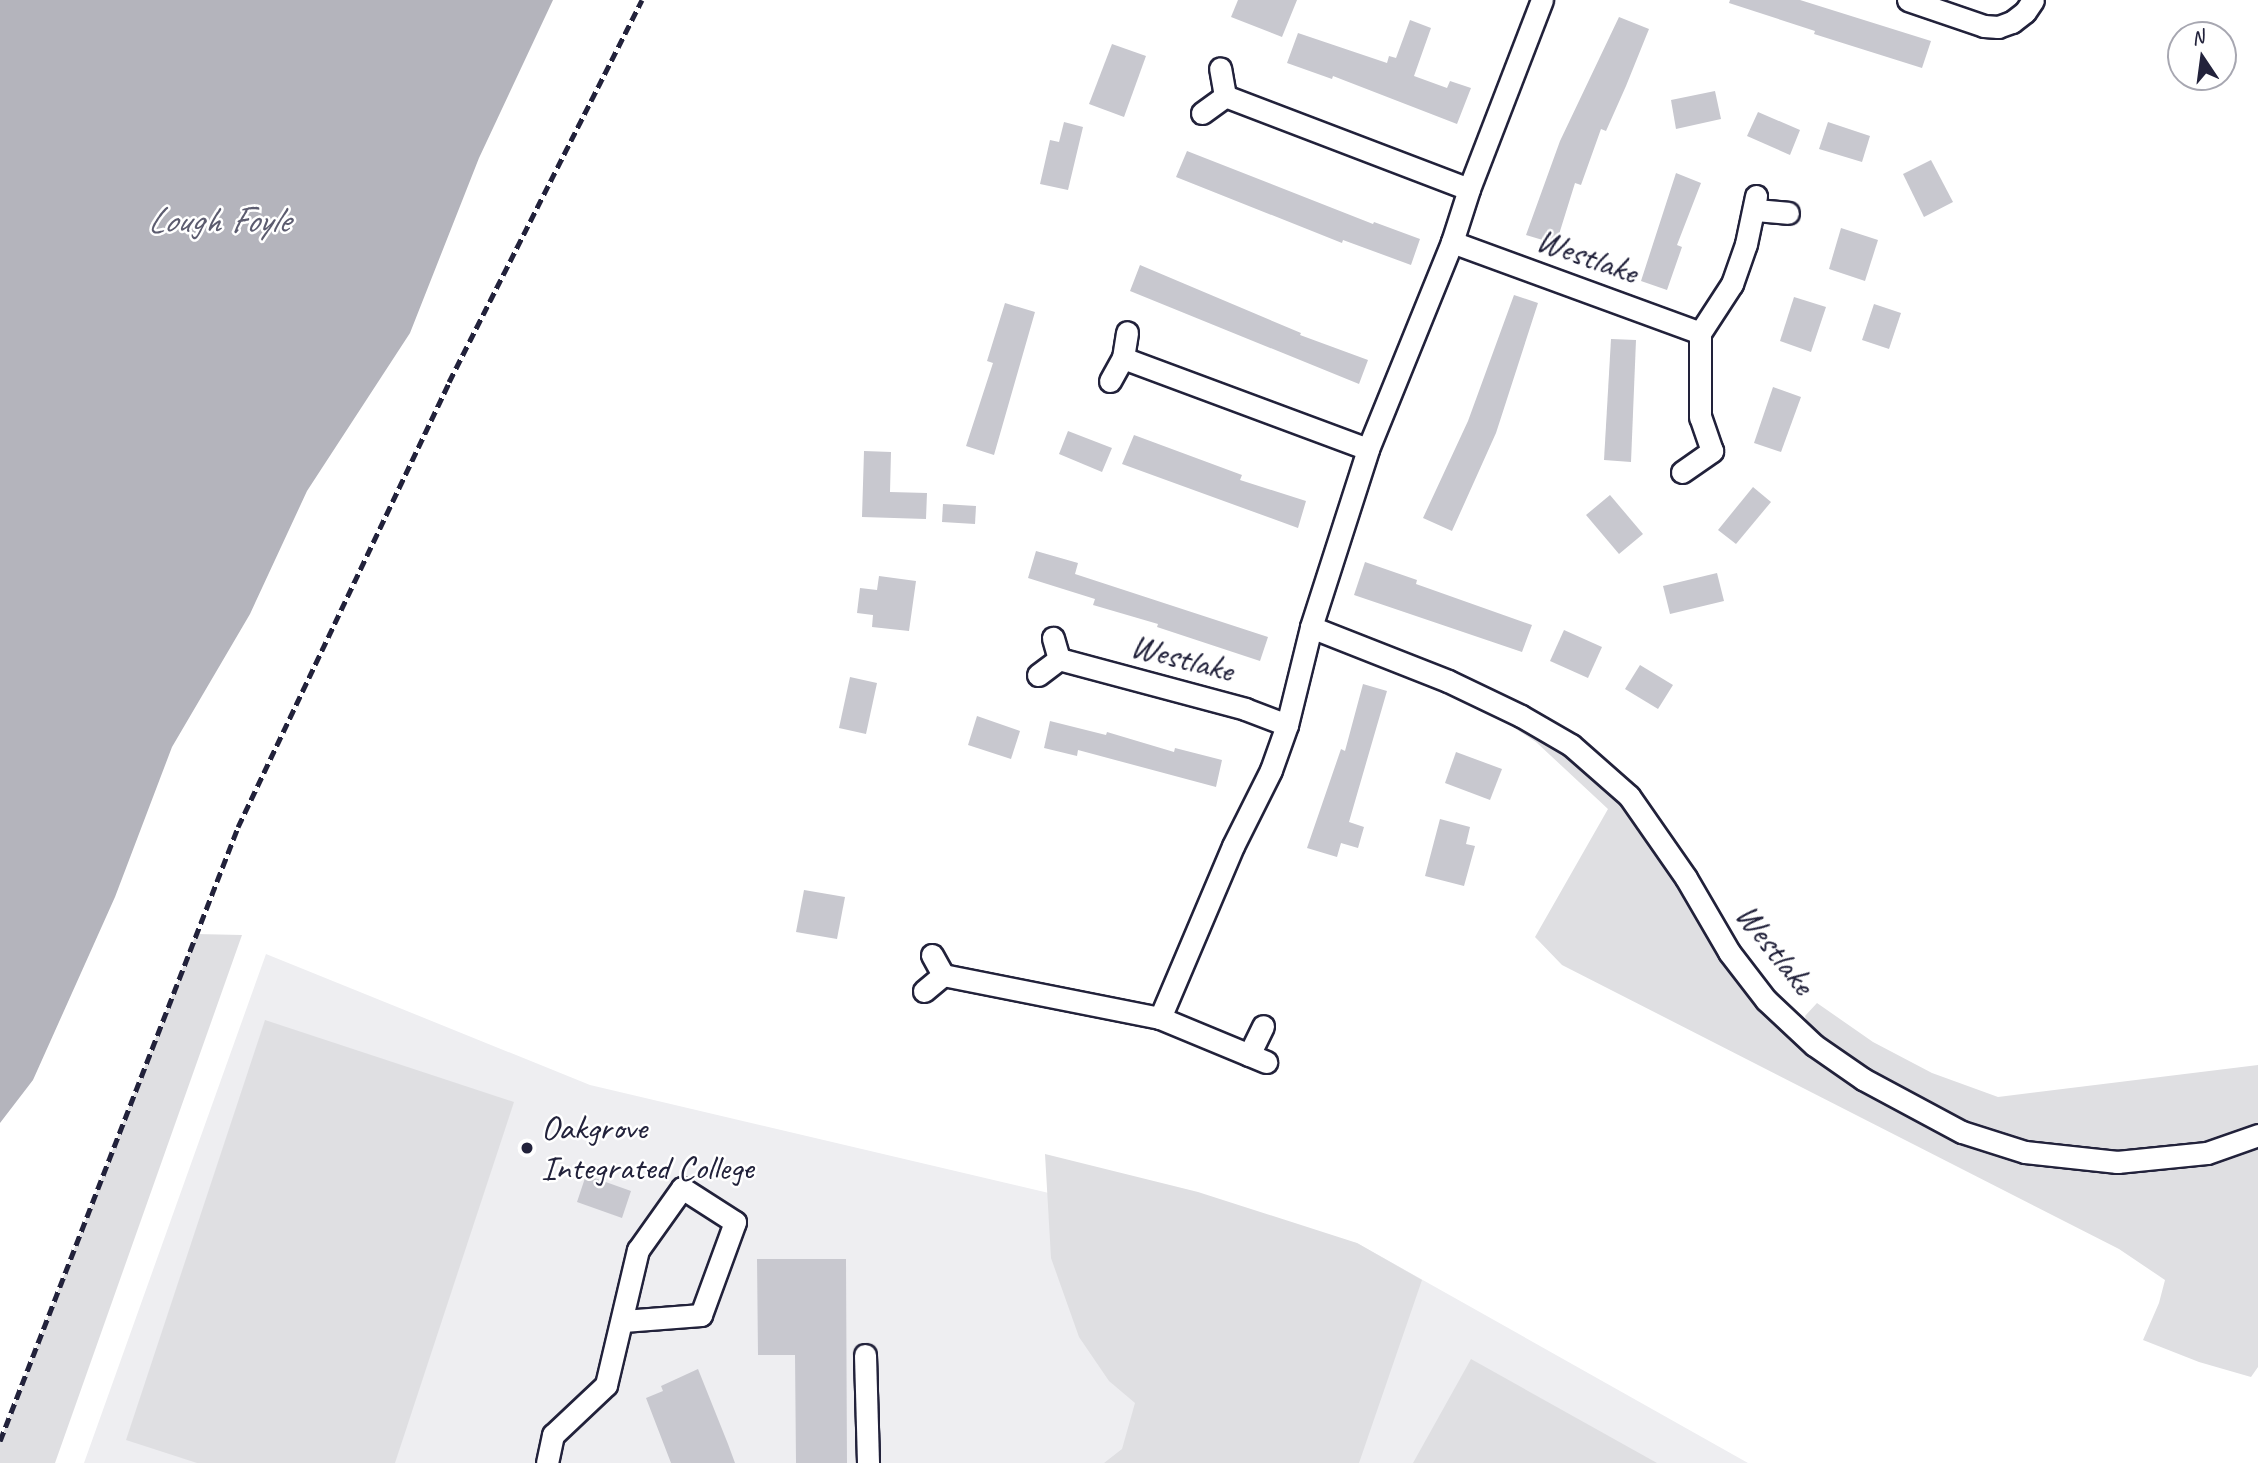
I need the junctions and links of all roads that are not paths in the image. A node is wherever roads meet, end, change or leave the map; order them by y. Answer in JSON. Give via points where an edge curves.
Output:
{"nodes":[{"id":1,"x":1908,"y":0,"type":"edge"},
{"id":2,"x":2033,"y":0,"type":"edge"},
{"id":3,"x":1537,"y":1,"type":"edge"},
{"id":4,"x":1220,"y":68,"type":"dead end"},
{"id":5,"x":1226,"y":96,"type":"junction"},
{"id":6,"x":1202,"y":113,"type":"dead end"},
{"id":7,"x":1469,"y":189,"type":"junction"},
{"id":8,"x":1788,"y":213,"type":"dead end"},
{"id":9,"x":1452,"y":242,"type":"junction"},
{"id":10,"x":1127,"y":332,"type":"dead end"},
{"id":11,"x":1700,"y":333,"type":"junction"},
{"id":12,"x":1123,"y":358,"type":"junction"},
{"id":13,"x":1110,"y":381,"type":"dead end"},
{"id":14,"x":1368,"y":449,"type":"junction"},
{"id":15,"x":1682,"y":472,"type":"dead end"},
{"id":16,"x":1311,"y":627,"type":"junction"},
{"id":17,"x":1038,"y":675,"type":"dead end"},
{"id":18,"x":1287,"y":725,"type":"junction"},
{"id":19,"x":932,"y":955,"type":"dead end"},
{"id":20,"x":943,"y":975,"type":"junction"},
{"id":21,"x":924,"y":991,"type":"dead end"},
{"id":22,"x":1160,"y":1018,"type":"junction"},
{"id":23,"x":1263,"y":1026,"type":"dead end"},
{"id":24,"x":2258,"y":1135,"type":"edge"},
{"id":25,"x":624,"y":1321,"type":"junction"},
{"id":26,"x":865,"y":1355,"type":"dead end"},
{"id":27,"x":547,"y":1463,"type":"edge"},
{"id":28,"x":868,"y":1463,"type":"edge"}],
"edges":[{"from":1,"to":2,"type":"street","via":[[1998,27],[2025,12]]},
{"from":3,"to":7,"type":"street"},
{"from":4,"to":5,"type":"street"},
{"from":5,"to":6,"type":"street"},
{"from":5,"to":7,"type":"street"},
{"from":7,"to":9,"type":"street"},
{"from":8,"to":11,"type":"street","via":[[1756,203],[1732,284]]},
{"from":9,"to":11,"type":"street","name":"Westlake"},
{"from":9,"to":14,"type":"street"},
{"from":10,"to":12,"type":"street"},
{"from":11,"to":15,"type":"street","via":[[1700,417],[1712,452]]},
{"from":12,"to":13,"type":"street"},
{"from":12,"to":14,"type":"street"},
{"from":14,"to":16,"type":"street"},
{"from":16,"to":18,"type":"street"},
{"from":16,"to":24,"type":"street","name":"Westlake","via":[[1448,681],[1571,745],[1629,796],[1686,877],[1729,952],[1766,1000],[1814,1045],[1962,1132],[2025,1152],[2117,1162],[2207,1153]]},
{"from":17,"to":18,"type":"street","name":"Westlake","via":[[1056,648]]},
{"from":18,"to":22,"type":"street"},
{"from":19,"to":20,"type":"street"},
{"from":20,"to":21,"type":"street"},
{"from":20,"to":22,"type":"street"},
{"from":22,"to":23,"type":"street","via":[[1257,1059]]},
{"from":25,"to":25,"type":"street","via":[[701,1315],[735,1222],[682,1188],[638,1250]]},
{"from":25,"to":27,"type":"street","via":[[606,1385],[553,1435]]},
{"from":26,"to":28,"type":"street"}]}
